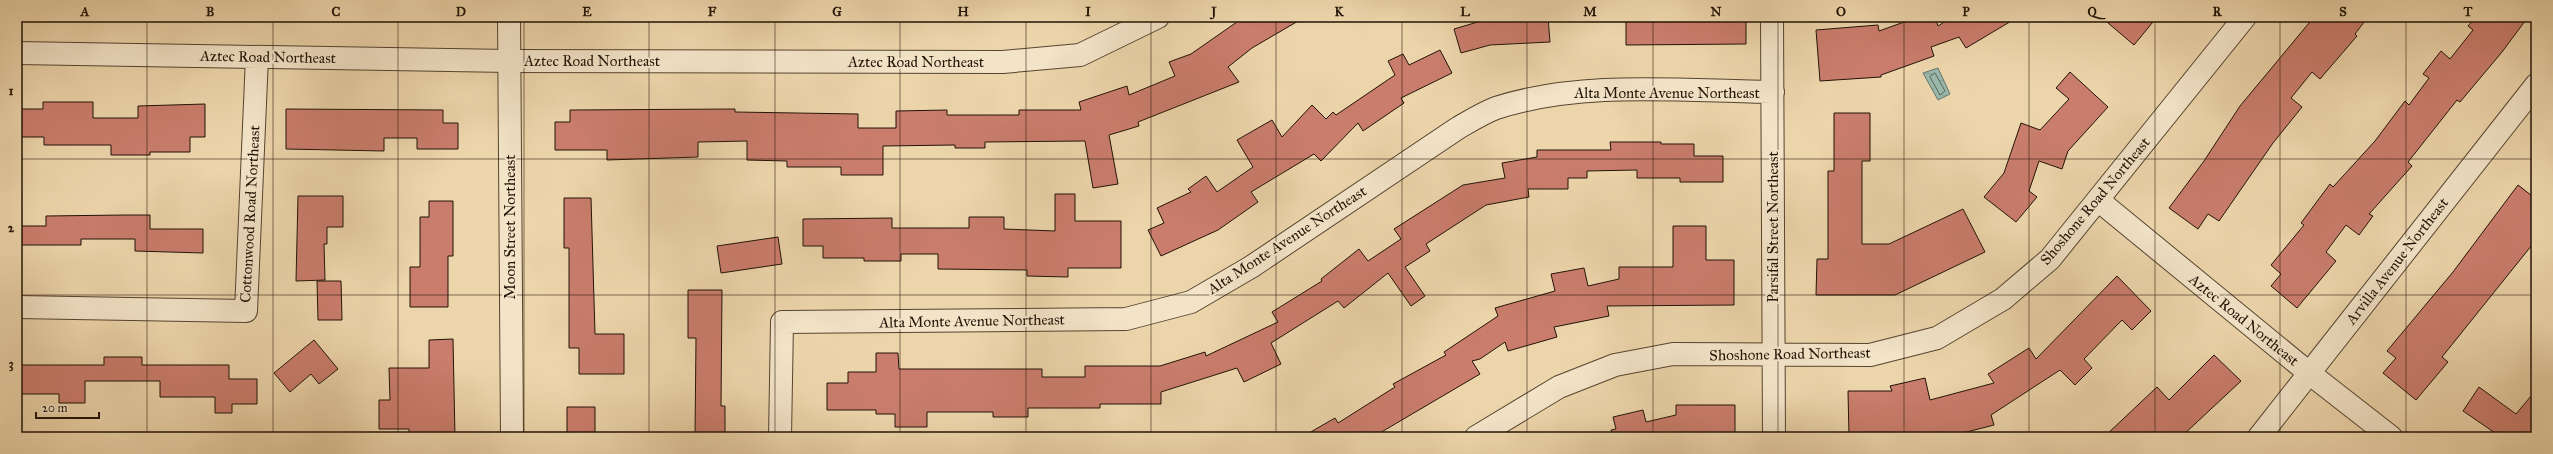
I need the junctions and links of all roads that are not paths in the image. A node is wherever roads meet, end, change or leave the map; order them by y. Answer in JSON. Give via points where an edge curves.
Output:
{"nodes":[{"id":1,"x":509,"y":17,"type":"edge"},
{"id":2,"x":1158,"y":17,"type":"edge"},
{"id":3,"x":1772,"y":17,"type":"edge"},
{"id":4,"x":2245,"y":17,"type":"edge"},
{"id":5,"x":17,"y":53,"type":"edge"},
{"id":6,"x":257,"y":57,"type":"junction"},
{"id":7,"x":509,"y":61,"type":"junction"},
{"id":8,"x":2536,"y":85,"type":"edge"},
{"id":9,"x":1773,"y":92,"type":"junction"},
{"id":10,"x":2098,"y":200,"type":"junction"},
{"id":11,"x":17,"y":307,"type":"edge"},
{"id":12,"x":1774,"y":356,"type":"junction"},
{"id":13,"x":2309,"y":373,"type":"junction"},
{"id":14,"x":512,"y":437,"type":"edge"},
{"id":15,"x":780,"y":437,"type":"edge"},
{"id":16,"x":1476,"y":437,"type":"edge"},
{"id":17,"x":1774,"y":437,"type":"edge"},
{"id":18,"x":2259,"y":437,"type":"edge"},
{"id":19,"x":2391,"y":437,"type":"edge"}],
"edges":[{"from":1,"to":7,"type":"street","name":"Moon Street Northeast"},
{"from":2,"to":7,"type":"street","name":"Aztec Road Northeast","via":[[1080,55],[1003,62]]},
{"from":3,"to":9,"type":"street","name":"Parsifal Street Northeast"},
{"from":4,"to":10,"type":"street","name":"Shoshone Road Northeast"},
{"from":5,"to":6,"type":"street","name":"Aztec Road Northeast"},
{"from":6,"to":7,"type":"street","name":"Aztec Road Northeast"},
{"from":6,"to":11,"type":"street","name":"Cottonwood Road Northeast","via":[[246,311]]},
{"from":7,"to":14,"type":"street","name":"Moon Street Northeast"},
{"from":8,"to":13,"type":"street","name":"Arvilla Avenue Northeast"},
{"from":9,"to":12,"type":"street","name":"Parsifal Street Northeast"},
{"from":9,"to":15,"type":"street","name":"Alta Monte Avenue Northeast","via":[[1600,90],[1543,96],[1494,109],[1458,128],[1251,267],[1191,302],[1126,319],[782,322]]},
{"from":10,"to":12,"type":"street","name":"Shoshone Road Northeast","via":[[2050,259],[2003,299],[1937,338],[1870,355]]},
{"from":10,"to":13,"type":"street","name":"Aztec Road Northeast"},
{"from":12,"to":16,"type":"street","name":"Shoshone Road Northeast","via":[[1673,354],[1615,365],[1559,386]]},
{"from":12,"to":17,"type":"street","name":"Parsifal Street Northeast"},
{"from":13,"to":18,"type":"street","name":"Arvilla Avenue Northeast"},
{"from":13,"to":19,"type":"street","name":"Aztec Road Northeast"}]}
